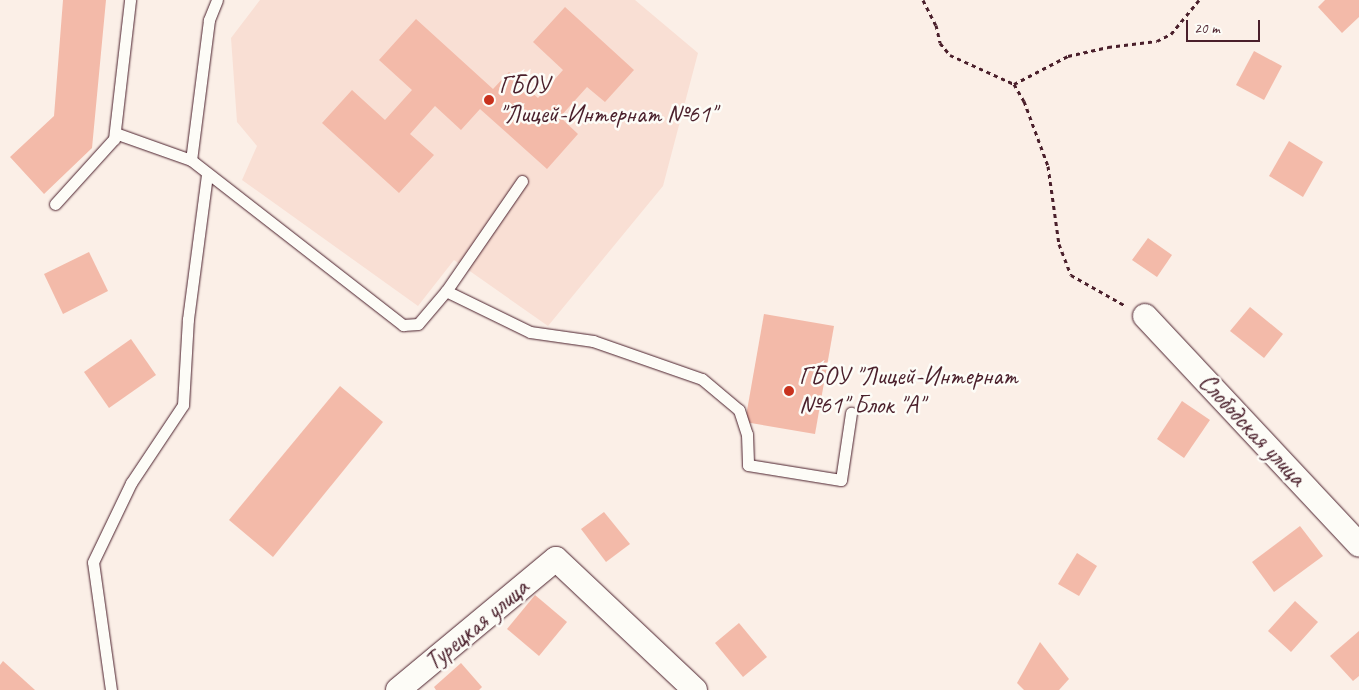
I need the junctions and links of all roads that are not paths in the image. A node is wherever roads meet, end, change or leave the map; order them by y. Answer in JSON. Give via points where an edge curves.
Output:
{"nodes":[{"id":1,"x":130,"y":0,"type":"edge"},
{"id":2,"x":218,"y":0,"type":"edge"},
{"id":3,"x":114,"y":133,"type":"junction"},
{"id":4,"x":191,"y":160,"type":"junction"},
{"id":5,"x":207,"y":175,"type":"junction"},
{"id":6,"x":522,"y":180,"type":"dead end"},
{"id":7,"x":55,"y":204,"type":"dead end"},
{"id":8,"x":446,"y":291,"type":"junction"},
{"id":9,"x":1145,"y":316,"type":"road end"},
{"id":10,"x":851,"y":413,"type":"dead end"},
{"id":11,"x":1359,"y":545,"type":"edge"},
{"id":12,"x":111,"y":690,"type":"edge"},
{"id":13,"x":398,"y":690,"type":"edge"},
{"id":14,"x":695,"y":690,"type":"edge"}],
"edges":[{"from":1,"to":3,"type":"lane"},
{"from":2,"to":4,"type":"lane","via":[[209,20]]},
{"from":3,"to":4,"type":"lane"},
{"from":3,"to":7,"type":"lane","via":[[114,138]]},
{"from":4,"to":5,"type":"lane"},
{"from":5,"to":8,"type":"lane","via":[[403,325],[418,324]]},
{"from":5,"to":12,"type":"lane","via":[[188,319],[183,405],[131,482],[93,562]]},
{"from":6,"to":8,"type":"lane"},
{"from":8,"to":10,"type":"lane","via":[[530,332],[593,341],[702,379],[739,410],[747,434],[748,465],[841,480]]},
{"from":9,"to":11,"type":"street","name":"Слободская улица"},
{"from":13,"to":14,"type":"street","name":"Турецкая улица","via":[[556,559]]}]}
